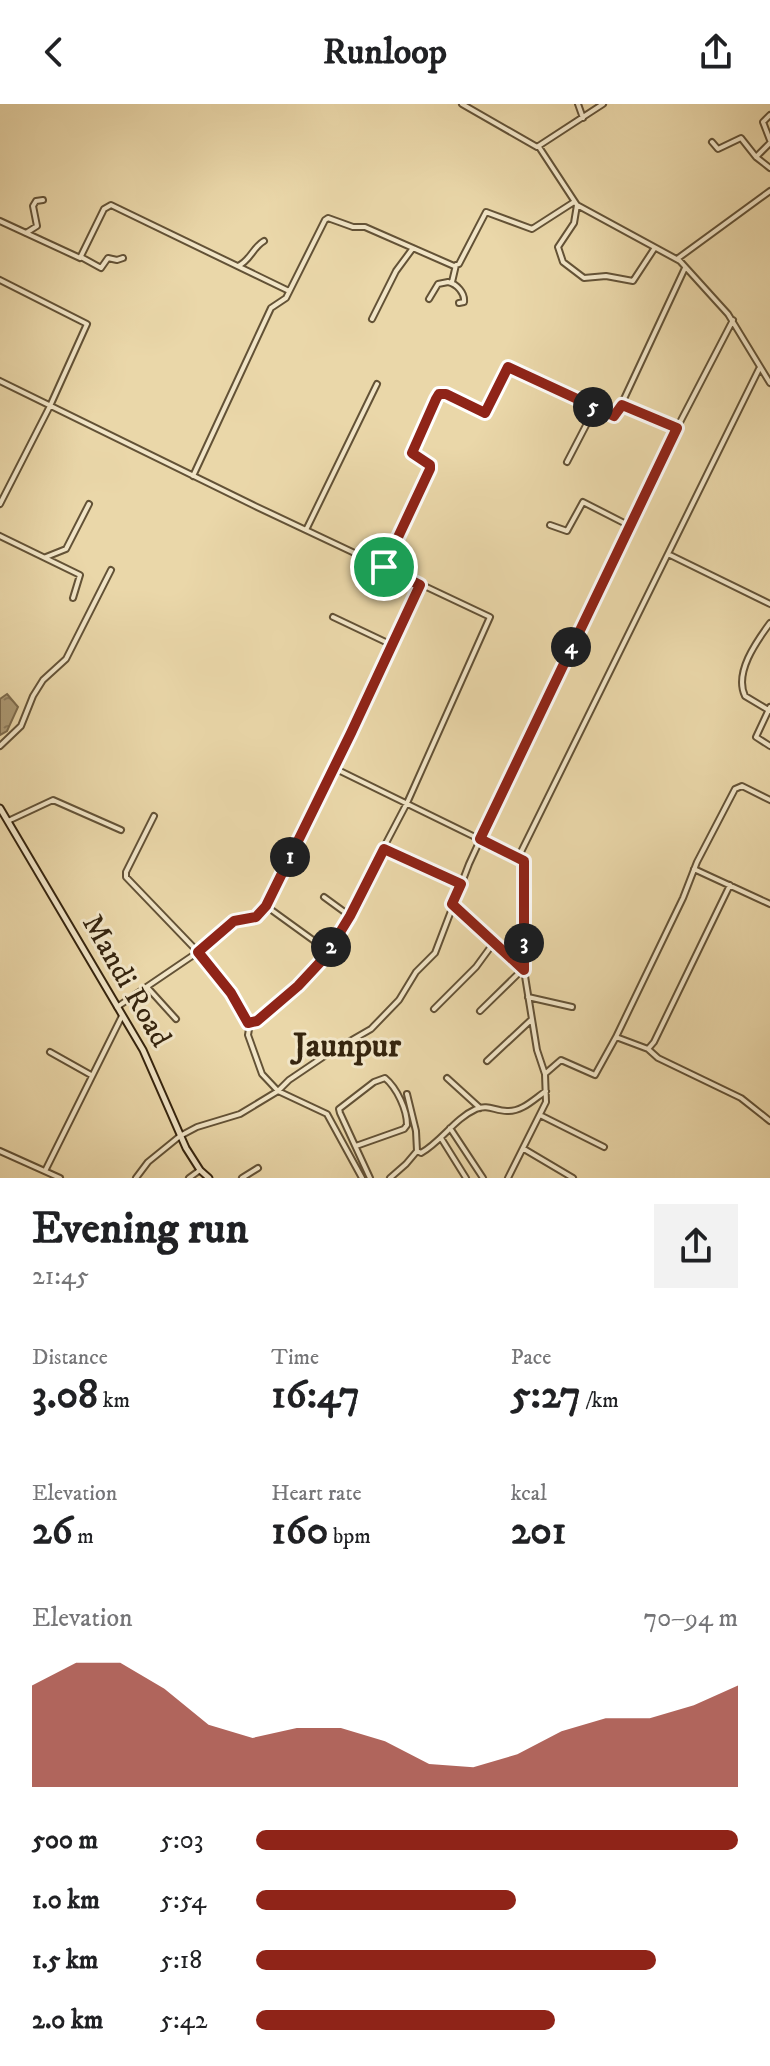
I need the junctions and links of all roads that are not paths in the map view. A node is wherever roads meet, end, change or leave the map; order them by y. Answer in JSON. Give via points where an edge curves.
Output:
{"nodes":[{"id":1,"x":462,"y":104,"type":"edge"},
{"id":2,"x":578,"y":104,"type":"edge"},
{"id":3,"x":603,"y":104,"type":"edge"},
{"id":4,"x":770,"y":115,"type":"edge"},
{"id":5,"x":583,"y":118,"type":"junction"},
{"id":6,"x":712,"y":142,"type":"dead end"},
{"id":7,"x":770,"y":142,"type":"edge"},
{"id":8,"x":539,"y":147,"type":"junction"},
{"id":9,"x":756,"y":157,"type":"junction"},
{"id":10,"x":770,"y":168,"type":"edge"},
{"id":11,"x":770,"y":191,"type":"edge"},
{"id":12,"x":43,"y":200,"type":"dead end"},
{"id":13,"x":576,"y":204,"type":"junction"},
{"id":14,"x":0,"y":221,"type":"edge"},
{"id":15,"x":26,"y":233,"type":"junction"},
{"id":16,"x":264,"y":241,"type":"dead end"},
{"id":17,"x":413,"y":248,"type":"junction"},
{"id":18,"x":654,"y":249,"type":"junction"},
{"id":19,"x":81,"y":257,"type":"junction"},
{"id":20,"x":123,"y":258,"type":"dead end"},
{"id":21,"x":677,"y":259,"type":"junction"},
{"id":22,"x":456,"y":265,"type":"junction"},
{"id":23,"x":236,"y":267,"type":"junction"},
{"id":24,"x":685,"y":268,"type":"junction"},
{"id":25,"x":0,"y":280,"type":"edge"},
{"id":26,"x":452,"y":282,"type":"junction"},
{"id":27,"x":289,"y":291,"type":"junction"},
{"id":28,"x":462,"y":295,"type":"dead end"},
{"id":29,"x":429,"y":299,"type":"dead end"},
{"id":30,"x":372,"y":319,"type":"dead end"},
{"id":31,"x":733,"y":320,"type":"junction"},
{"id":32,"x":759,"y":369,"type":"junction"},
{"id":33,"x":0,"y":381,"type":"edge"},
{"id":34,"x":770,"y":383,"type":"edge"},
{"id":35,"x":377,"y":384,"type":"dead end"},
{"id":36,"x":622,"y":405,"type":"junction"},
{"id":37,"x":50,"y":406,"type":"junction"},
{"id":38,"x":595,"y":408,"type":"junction"},
{"id":39,"x":677,"y":428,"type":"junction"},
{"id":40,"x":567,"y":462,"type":"dead end"},
{"id":41,"x":193,"y":476,"type":"junction"},
{"id":42,"x":0,"y":504,"type":"edge"},
{"id":43,"x":89,"y":504,"type":"dead end"},
{"id":44,"x":550,"y":525,"type":"dead end"},
{"id":45,"x":630,"y":526,"type":"junction"},
{"id":46,"x":306,"y":530,"type":"junction"},
{"id":47,"x":0,"y":536,"type":"edge"},
{"id":48,"x":668,"y":554,"type":"junction"},
{"id":49,"x":46,"y":557,"type":"junction"},
{"id":50,"x":384,"y":567,"type":"junction"},
{"id":51,"x":111,"y":570,"type":"dead end"},
{"id":52,"x":420,"y":585,"type":"junction"},
{"id":53,"x":73,"y":598,"type":"dead end"},
{"id":54,"x":770,"y":604,"type":"edge"},
{"id":55,"x":333,"y":617,"type":"dead end"},
{"id":56,"x":770,"y":623,"type":"edge"},
{"id":57,"x":392,"y":645,"type":"junction"},
{"id":58,"x":769,"y":709,"type":"edge"},
{"id":59,"x":0,"y":746,"type":"edge"},
{"id":60,"x":770,"y":746,"type":"edge"},
{"id":61,"x":334,"y":768,"type":"junction"},
{"id":62,"x":770,"y":800,"type":"edge"},
{"id":63,"x":407,"y":803,"type":"junction"},
{"id":64,"x":0,"y":808,"type":"edge"},
{"id":65,"x":154,"y":816,"type":"dead end"},
{"id":66,"x":8,"y":821,"type":"junction"},
{"id":67,"x":121,"y":830,"type":"dead end"},
{"id":68,"x":480,"y":839,"type":"junction"},
{"id":69,"x":384,"y":849,"type":"junction"},
{"id":70,"x":518,"y":858,"type":"junction"},
{"id":71,"x":694,"y":869,"type":"junction"},
{"id":72,"x":461,"y":884,"type":"junction"},
{"id":73,"x":730,"y":885,"type":"junction"},
{"id":74,"x":324,"y":897,"type":"dead end"},
{"id":75,"x":452,"y":904,"type":"junction"},
{"id":76,"x":770,"y":904,"type":"edge"},
{"id":77,"x":266,"y":906,"type":"junction"},
{"id":78,"x":350,"y":916,"type":"junction"},
{"id":79,"x":495,"y":941,"type":"junction"},
{"id":80,"x":329,"y":950,"type":"junction"},
{"id":81,"x":198,"y":952,"type":"junction"},
{"id":82,"x":524,"y":969,"type":"junction"},
{"id":83,"x":147,"y":987,"type":"junction"},
{"id":84,"x":528,"y":997,"type":"junction"},
{"id":85,"x":117,"y":1007,"type":"junction"},
{"id":86,"x":572,"y":1007,"type":"dead end"},
{"id":87,"x":434,"y":1009,"type":"dead end"},
{"id":88,"x":480,"y":1011,"type":"dead end"},
{"id":89,"x":122,"y":1016,"type":"junction"},
{"id":90,"x":176,"y":1019,"type":"dead end"},
{"id":91,"x":531,"y":1020,"type":"junction"},
{"id":92,"x":250,"y":1023,"type":"junction"},
{"id":93,"x":616,"y":1037,"type":"junction"},
{"id":94,"x":648,"y":1049,"type":"junction"},
{"id":95,"x":50,"y":1052,"type":"dead end"},
{"id":96,"x":487,"y":1061,"type":"dead end"},
{"id":97,"x":545,"y":1074,"type":"junction"},
{"id":98,"x":91,"y":1075,"type":"junction"},
{"id":99,"x":447,"y":1078,"type":"dead end"},
{"id":100,"x":278,"y":1091,"type":"junction"},
{"id":101,"x":546,"y":1091,"type":"junction"},
{"id":102,"x":407,"y":1094,"type":"dead end"},
{"id":103,"x":480,"y":1108,"type":"junction"},
{"id":104,"x":541,"y":1115,"type":"junction"},
{"id":105,"x":770,"y":1121,"type":"edge"},
{"id":106,"x":450,"y":1128,"type":"junction"},
{"id":107,"x":180,"y":1136,"type":"junction"},
{"id":108,"x":441,"y":1138,"type":"junction"},
{"id":109,"x":356,"y":1146,"type":"junction"},
{"id":110,"x":604,"y":1147,"type":"dead end"},
{"id":111,"x":523,"y":1149,"type":"junction"},
{"id":112,"x":0,"y":1151,"type":"edge"},
{"id":113,"x":417,"y":1151,"type":"junction"},
{"id":114,"x":258,"y":1168,"type":"dead end"},
{"id":115,"x":200,"y":1170,"type":"junction"},
{"id":116,"x":45,"y":1171,"type":"junction"},
{"id":117,"x":60,"y":1178,"type":"edge"},
{"id":118,"x":136,"y":1178,"type":"edge"},
{"id":119,"x":189,"y":1178,"type":"edge"},
{"id":120,"x":209,"y":1178,"type":"edge"},
{"id":121,"x":242,"y":1178,"type":"edge"},
{"id":122,"x":362,"y":1178,"type":"edge"},
{"id":123,"x":370,"y":1178,"type":"edge"},
{"id":124,"x":390,"y":1178,"type":"edge"},
{"id":125,"x":466,"y":1178,"type":"edge"},
{"id":126,"x":483,"y":1178,"type":"edge"},
{"id":127,"x":508,"y":1178,"type":"edge"},
{"id":128,"x":573,"y":1178,"type":"edge"}],
"edges":[{"from":1,"to":8,"type":"street"},
{"from":2,"to":5,"type":"street"},
{"from":3,"to":5,"type":"street"},
{"from":4,"to":7,"type":"street","via":[[763,122]]},
{"from":5,"to":8,"type":"street"},
{"from":6,"to":9,"type":"street","via":[[718,149],[741,138]]},
{"from":7,"to":9,"type":"street"},
{"from":8,"to":13,"type":"street"},
{"from":9,"to":10,"type":"street"},
{"from":11,"to":21,"type":"street"},
{"from":12,"to":15,"type":"street","via":[[33,206],[37,226]]},
{"from":13,"to":18,"type":"street"},
{"from":13,"to":18,"type":"street","via":[[574,223],[558,252],[584,278],[633,281]]},
{"from":13,"to":22,"type":"street","via":[[532,229],[486,212]]},
{"from":14,"to":15,"type":"street"},
{"from":15,"to":19,"type":"street"},
{"from":16,"to":23,"type":"street"},
{"from":17,"to":22,"type":"street"},
{"from":17,"to":27,"type":"street","via":[[365,227],[326,219]]},
{"from":17,"to":30,"type":"street"},
{"from":18,"to":21,"type":"street"},
{"from":19,"to":20,"type":"street","via":[[101,268],[108,258]]},
{"from":19,"to":23,"type":"street","via":[[109,205]]},
{"from":21,"to":24,"type":"street"},
{"from":22,"to":26,"type":"street"},
{"from":23,"to":27,"type":"street"},
{"from":24,"to":31,"type":"street"},
{"from":24,"to":36,"type":"street"},
{"from":25,"to":37,"type":"street","via":[[86,323]]},
{"from":26,"to":28,"type":"street"},
{"from":26,"to":29,"type":"street","via":[[438,284]]},
{"from":27,"to":41,"type":"street","via":[[271,308]]},
{"from":31,"to":32,"type":"street"},
{"from":31,"to":39,"type":"street"},
{"from":32,"to":34,"type":"street"},
{"from":32,"to":48,"type":"street"},
{"from":33,"to":37,"type":"street"},
{"from":35,"to":46,"type":"street"},
{"from":36,"to":38,"type":"street","via":[[615,417]]},
{"from":36,"to":39,"type":"street"},
{"from":37,"to":41,"type":"street"},
{"from":37,"to":42,"type":"street"},
{"from":38,"to":40,"type":"street"},
{"from":38,"to":50,"type":"street","via":[[508,367],[485,413],[439,394],[412,453],[430,469]]},
{"from":39,"to":45,"type":"street"},
{"from":41,"to":46,"type":"street"},
{"from":43,"to":49,"type":"street","via":[[66,549]]},
{"from":44,"to":45,"type":"street","via":[[567,531],[583,502]]},
{"from":45,"to":68,"type":"street"},
{"from":46,"to":50,"type":"street"},
{"from":47,"to":49,"type":"street"},
{"from":48,"to":54,"type":"street"},
{"from":48,"to":70,"type":"street"},
{"from":49,"to":53,"type":"street","via":[[81,576]]},
{"from":50,"to":52,"type":"street"},
{"from":51,"to":59,"type":"street","via":[[66,659],[43,680],[21,726]]},
{"from":52,"to":57,"type":"street"},
{"from":52,"to":63,"type":"street","via":[[491,620]]},
{"from":55,"to":57,"type":"street"},
{"from":56,"to":58,"type":"street","via":[[752,652],[742,683],[745,696]]},
{"from":57,"to":61,"type":"street"},
{"from":58,"to":60,"type":"street","via":[[756,737]]},
{"from":61,"to":63,"type":"street"},
{"from":61,"to":77,"type":"street"},
{"from":62,"to":71,"type":"street","via":[[737,787]]},
{"from":63,"to":68,"type":"street"},
{"from":63,"to":69,"type":"street"},
{"from":64,"to":66,"type":"street","name":"Mandi Road"},
{"from":65,"to":81,"type":"street","via":[[125,875]]},
{"from":66,"to":67,"type":"street","via":[[53,800]]},
{"from":66,"to":85,"type":"street","name":"Mandi Road"},
{"from":68,"to":70,"type":"street"},
{"from":68,"to":72,"type":"street"},
{"from":69,"to":72,"type":"street"},
{"from":69,"to":78,"type":"street"},
{"from":70,"to":82,"type":"street","via":[[524,862]]},
{"from":71,"to":73,"type":"street"},
{"from":71,"to":93,"type":"street"},
{"from":72,"to":75,"type":"street"},
{"from":73,"to":76,"type":"street"},
{"from":73,"to":94,"type":"street"},
{"from":74,"to":78,"type":"street"},
{"from":75,"to":79,"type":"street"},
{"from":75,"to":100,"type":"street","via":[[436,951],[399,1000],[371,1029]]},
{"from":77,"to":80,"type":"street"},
{"from":77,"to":81,"type":"street","via":[[256,917],[234,921]]},
{"from":78,"to":80,"type":"street"},
{"from":79,"to":82,"type":"street"},
{"from":79,"to":87,"type":"street"},
{"from":80,"to":92,"type":"street","via":[[298,986]]},
{"from":81,"to":83,"type":"street"},
{"from":81,"to":92,"type":"street"},
{"from":82,"to":84,"type":"street"},
{"from":82,"to":88,"type":"street"},
{"from":83,"to":85,"type":"street"},
{"from":83,"to":90,"type":"street"},
{"from":84,"to":86,"type":"street"},
{"from":84,"to":91,"type":"street"},
{"from":85,"to":89,"type":"street","name":"Mandi Road"},
{"from":89,"to":98,"type":"street"},
{"from":89,"to":107,"type":"street","name":"Mandi Road","via":[[143,1050]]},
{"from":91,"to":96,"type":"street"},
{"from":91,"to":97,"type":"street"},
{"from":92,"to":100,"type":"street","via":[[257,1066]]},
{"from":93,"to":94,"type":"street"},
{"from":93,"to":97,"type":"street","via":[[595,1075],[561,1060]]},
{"from":94,"to":105,"type":"street","via":[[741,1098]]},
{"from":95,"to":98,"type":"street"},
{"from":97,"to":101,"type":"street"},
{"from":98,"to":116,"type":"street"},
{"from":99,"to":103,"type":"street"},
{"from":100,"to":107,"type":"street","via":[[240,1114]]},
{"from":100,"to":122,"type":"street","via":[[328,1116]]},
{"from":101,"to":103,"type":"street","via":[[515,1111]]},
{"from":101,"to":104,"type":"street"},
{"from":102,"to":113,"type":"street"},
{"from":103,"to":106,"type":"street"},
{"from":104,"to":110,"type":"street"},
{"from":104,"to":111,"type":"street"},
{"from":106,"to":108,"type":"street"},
{"from":106,"to":126,"type":"street"},
{"from":107,"to":115,"type":"street","name":"Mandi Road"},
{"from":107,"to":118,"type":"street"},
{"from":108,"to":113,"type":"street"},
{"from":108,"to":125,"type":"street"},
{"from":109,"to":109,"type":"street","via":[[339,1109],[385,1078],[402,1103],[407,1125]]},
{"from":109,"to":123,"type":"street"},
{"from":111,"to":127,"type":"street"},
{"from":111,"to":128,"type":"street"},
{"from":112,"to":116,"type":"street"},
{"from":113,"to":124,"type":"street"},
{"from":114,"to":121,"type":"street"},
{"from":115,"to":119,"type":"street"},
{"from":115,"to":120,"type":"street","name":"Mandi Road"},
{"from":116,"to":117,"type":"street"}]}
